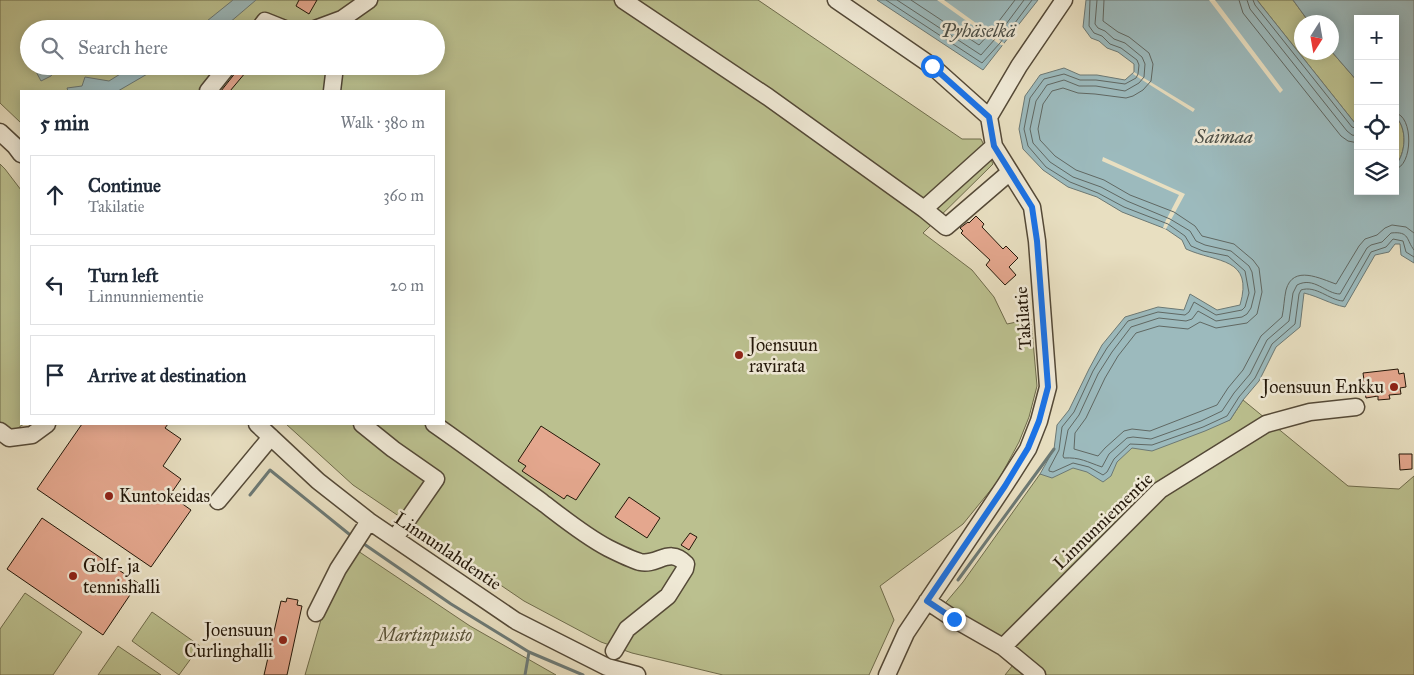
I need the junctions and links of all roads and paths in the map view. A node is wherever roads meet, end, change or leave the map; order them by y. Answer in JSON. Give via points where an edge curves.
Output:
{"nodes":[{"id":1,"x":369,"y":0,"type":"edge"},
{"id":2,"x":623,"y":0,"type":"edge"},
{"id":3,"x":836,"y":0,"type":"edge"},
{"id":4,"x":1064,"y":0,"type":"edge"},
{"id":5,"x":346,"y":20,"type":"edge"},
{"id":6,"x":221,"y":75,"type":"edge"},
{"id":7,"x":334,"y":75,"type":"edge"},
{"id":8,"x":209,"y":90,"type":"edge"},
{"id":9,"x":332,"y":90,"type":"edge"},
{"id":10,"x":989,"y":117,"type":"junction"},
{"id":11,"x":0,"y":132,"type":"edge"},
{"id":12,"x":994,"y":146,"type":"junction"},
{"id":13,"x":20,"y":153,"type":"edge"},
{"id":14,"x":1010,"y":172,"type":"junction"},
{"id":15,"x":924,"y":209,"type":"junction"},
{"id":16,"x":1356,"y":407,"type":"dead end"},
{"id":17,"x":46,"y":425,"type":"edge"},
{"id":18,"x":259,"y":425,"type":"edge"},
{"id":19,"x":363,"y":425,"type":"edge"},
{"id":20,"x":435,"y":425,"type":"edge"},
{"id":21,"x":0,"y":431,"type":"edge"},
{"id":22,"x":271,"y":437,"type":"junction"},
{"id":23,"x":218,"y":501,"type":"dead end"},
{"id":24,"x":369,"y":521,"type":"junction"},
{"id":25,"x":395,"y":538,"type":"junction"},
{"id":26,"x":927,"y":601,"type":"junction"},
{"id":27,"x":316,"y":613,"type":"dead end"},
{"id":28,"x":1003,"y":648,"type":"junction"},
{"id":29,"x":614,"y":652,"type":"dead end"},
{"id":30,"x":605,"y":671,"type":"edge"},
{"id":31,"x":638,"y":675,"type":"edge"},
{"id":32,"x":887,"y":675,"type":"edge"},
{"id":33,"x":1037,"y":675,"type":"edge"}],
"edges":[{"from":1,"to":5,"type":"street"},
{"from":2,"to":15,"type":"street","via":[[768,97]]},
{"from":3,"to":10,"type":"street","via":[[932,66]]},
{"from":4,"to":10,"type":"street"},
{"from":6,"to":8,"type":"street"},
{"from":7,"to":9,"type":"street"},
{"from":10,"to":12,"type":"street","name":"Takilatie"},
{"from":11,"to":13,"type":"street"},
{"from":12,"to":14,"type":"street","name":"Takilatie"},
{"from":12,"to":15,"type":"street"},
{"from":14,"to":15,"type":"street","via":[[946,227]]},
{"from":14,"to":26,"type":"street","name":"Takilatie","via":[[1032,207],[1048,387],[1028,448]]},
{"from":16,"to":28,"type":"street","name":"Linnunniementie","via":[[1310,412],[1266,424],[1160,490]]},
{"from":17,"to":21,"type":"street","via":[[32,435],[9,438]]},
{"from":18,"to":22,"type":"street","name":"Linnunlahdentie"},
{"from":19,"to":25,"type":"street","via":[[436,479]]},
{"from":20,"to":29,"type":"street","via":[[607,548],[641,562],[673,556],[686,564],[668,596],[628,629]]},
{"from":22,"to":23,"type":"street"},
{"from":22,"to":24,"type":"street","name":"Linnunlahdentie","via":[[318,481]]},
{"from":24,"to":25,"type":"street","name":"Linnunlahdentie"},
{"from":24,"to":27,"type":"street","via":[[338,569]]},
{"from":25,"to":30,"type":"street","name":"Linnunlahdentie","via":[[516,621]]},
{"from":26,"to":28,"type":"street"},
{"from":26,"to":32,"type":"street","name":"Takilatie","via":[[906,633]]},
{"from":28,"to":33,"type":"street"},
{"from":30,"to":31,"type":"street","name":"Linnunlahdentie"}]}
